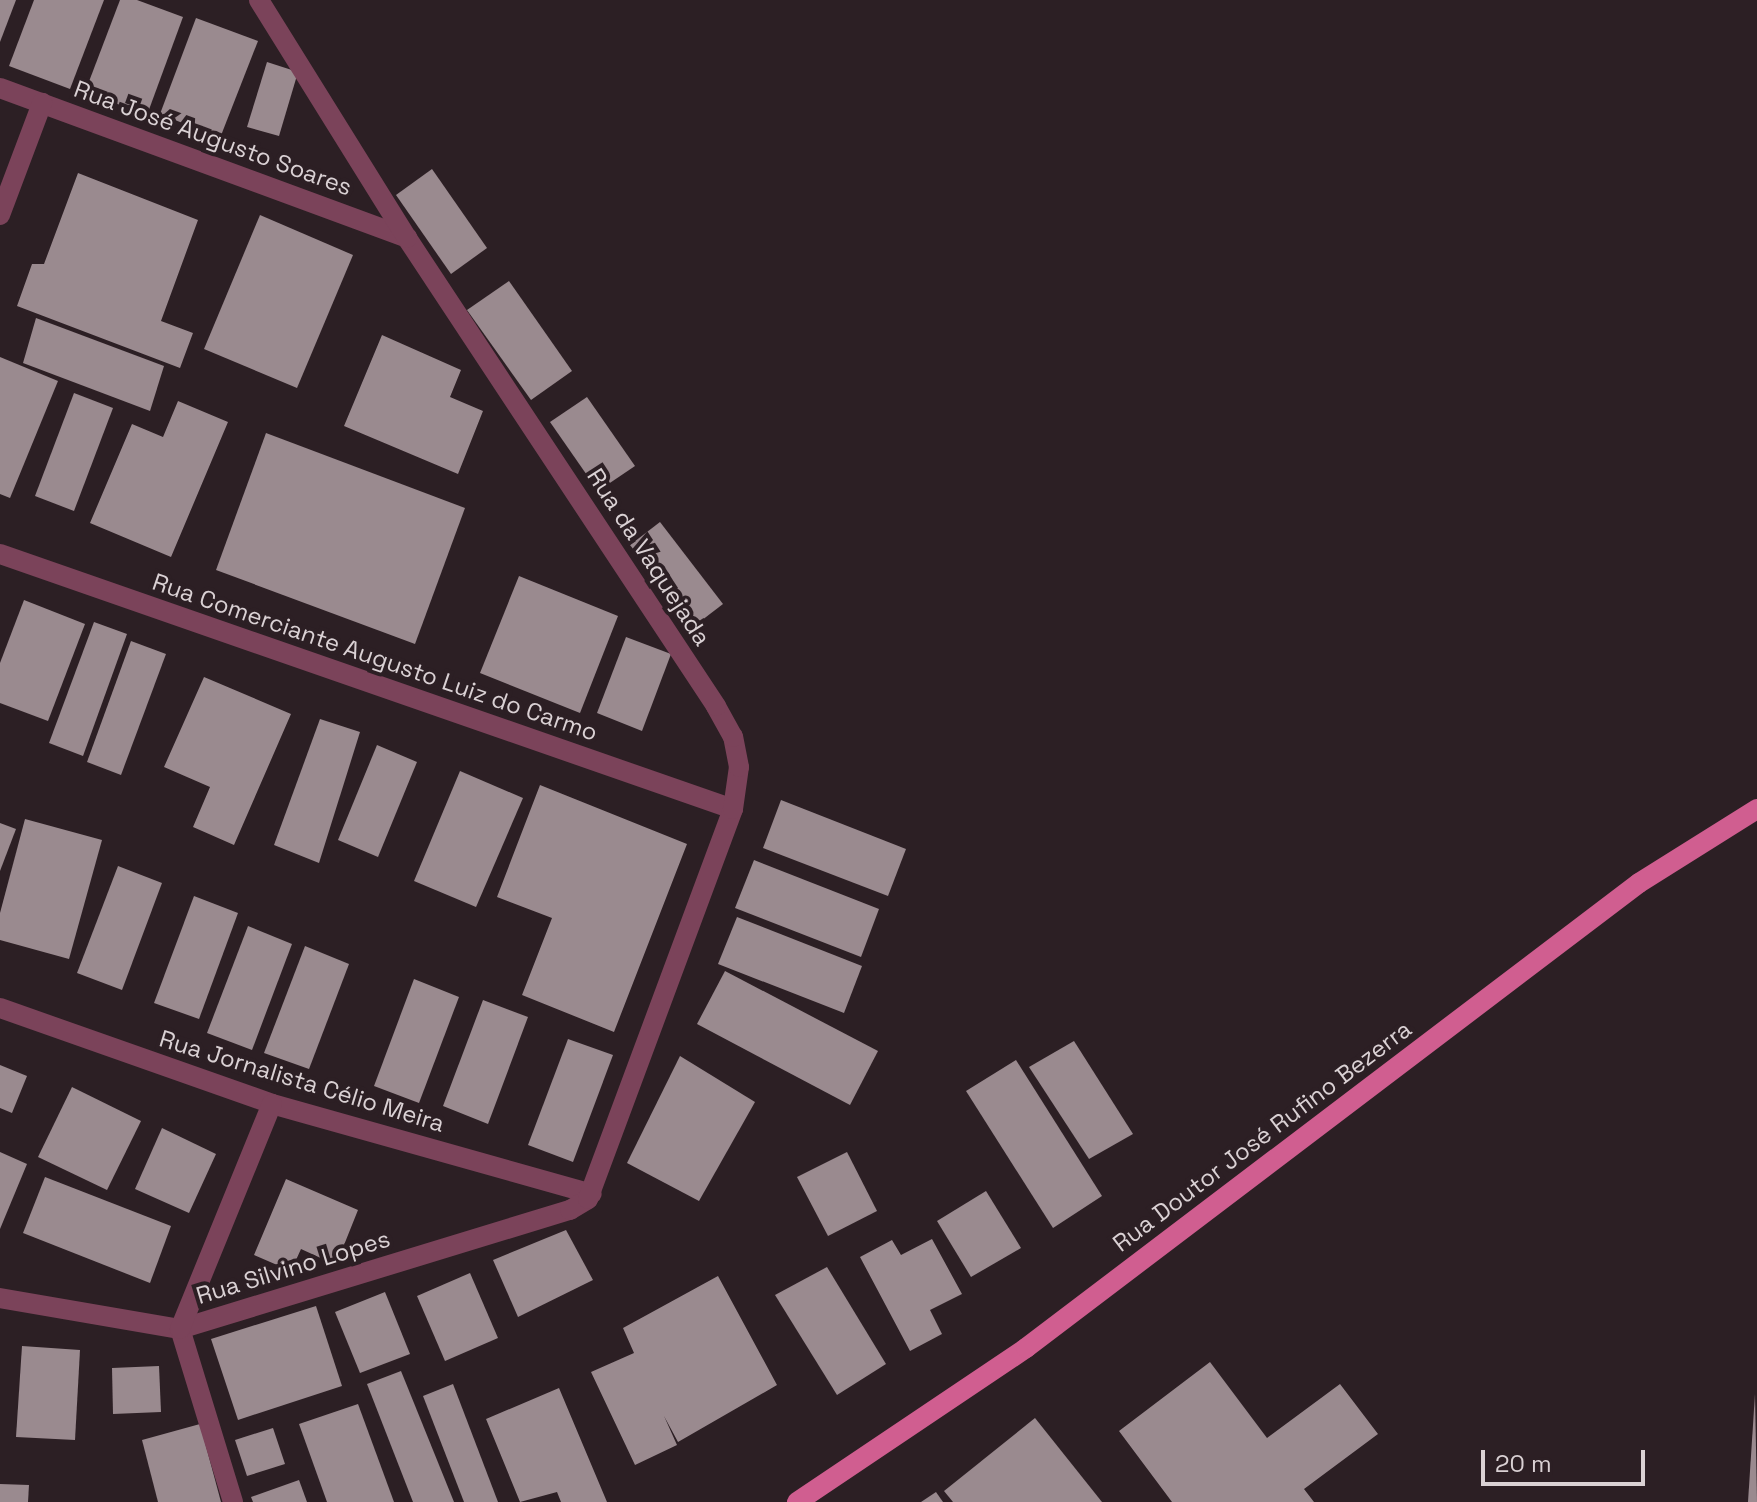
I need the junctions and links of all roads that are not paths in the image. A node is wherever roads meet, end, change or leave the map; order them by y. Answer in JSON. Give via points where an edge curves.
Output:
{"nodes":[{"id":1,"x":259,"y":0,"type":"edge"},
{"id":2,"x":0,"y":88,"type":"edge"},
{"id":3,"x":42,"y":103,"type":"junction"},
{"id":4,"x":0,"y":215,"type":"edge"},
{"id":5,"x":407,"y":238,"type":"junction"},
{"id":6,"x":0,"y":554,"type":"edge"},
{"id":7,"x":733,"y":809,"type":"junction"},
{"id":8,"x":1757,"y":809,"type":"edge"},
{"id":9,"x":0,"y":1008,"type":"edge"},
{"id":10,"x":272,"y":1104,"type":"junction"},
{"id":11,"x":592,"y":1194,"type":"junction"},
{"id":12,"x":0,"y":1298,"type":"edge"},
{"id":13,"x":180,"y":1329,"type":"junction"},
{"id":14,"x":799,"y":1501,"type":"edge"},
{"id":15,"x":233,"y":1502,"type":"edge"}],
"edges":[{"from":1,"to":5,"type":"street","name":"Rua da Vaquejada"},
{"from":2,"to":3,"type":"street","name":"Rua José Augusto Soares"},
{"from":3,"to":4,"type":"street"},
{"from":3,"to":5,"type":"street","name":"Rua José Augusto Soares"},
{"from":5,"to":7,"type":"street","name":"Rua da Vaquejada","via":[[716,706],[733,737],[739,767]]},
{"from":6,"to":7,"type":"street","name":"Rua Comerciante Augusto Luiz do Carmo"},
{"from":7,"to":11,"type":"street","name":"Rua da Vaquejada"},
{"from":8,"to":14,"type":"main road","name":"Rua Doutor José Rufino Bezerra","via":[[1639,883],[1026,1348]]},
{"from":9,"to":10,"type":"street","name":"Rua Jornalista Célio Meira"},
{"from":10,"to":11,"type":"street","name":"Rua Jornalista Célio Meira"},
{"from":10,"to":13,"type":"street"},
{"from":11,"to":13,"type":"street","name":"Rua Silvino Lopes","via":[[570,1210]]},
{"from":12,"to":13,"type":"street","name":"Rua Silvino Lopes"},
{"from":13,"to":15,"type":"street"}]}
